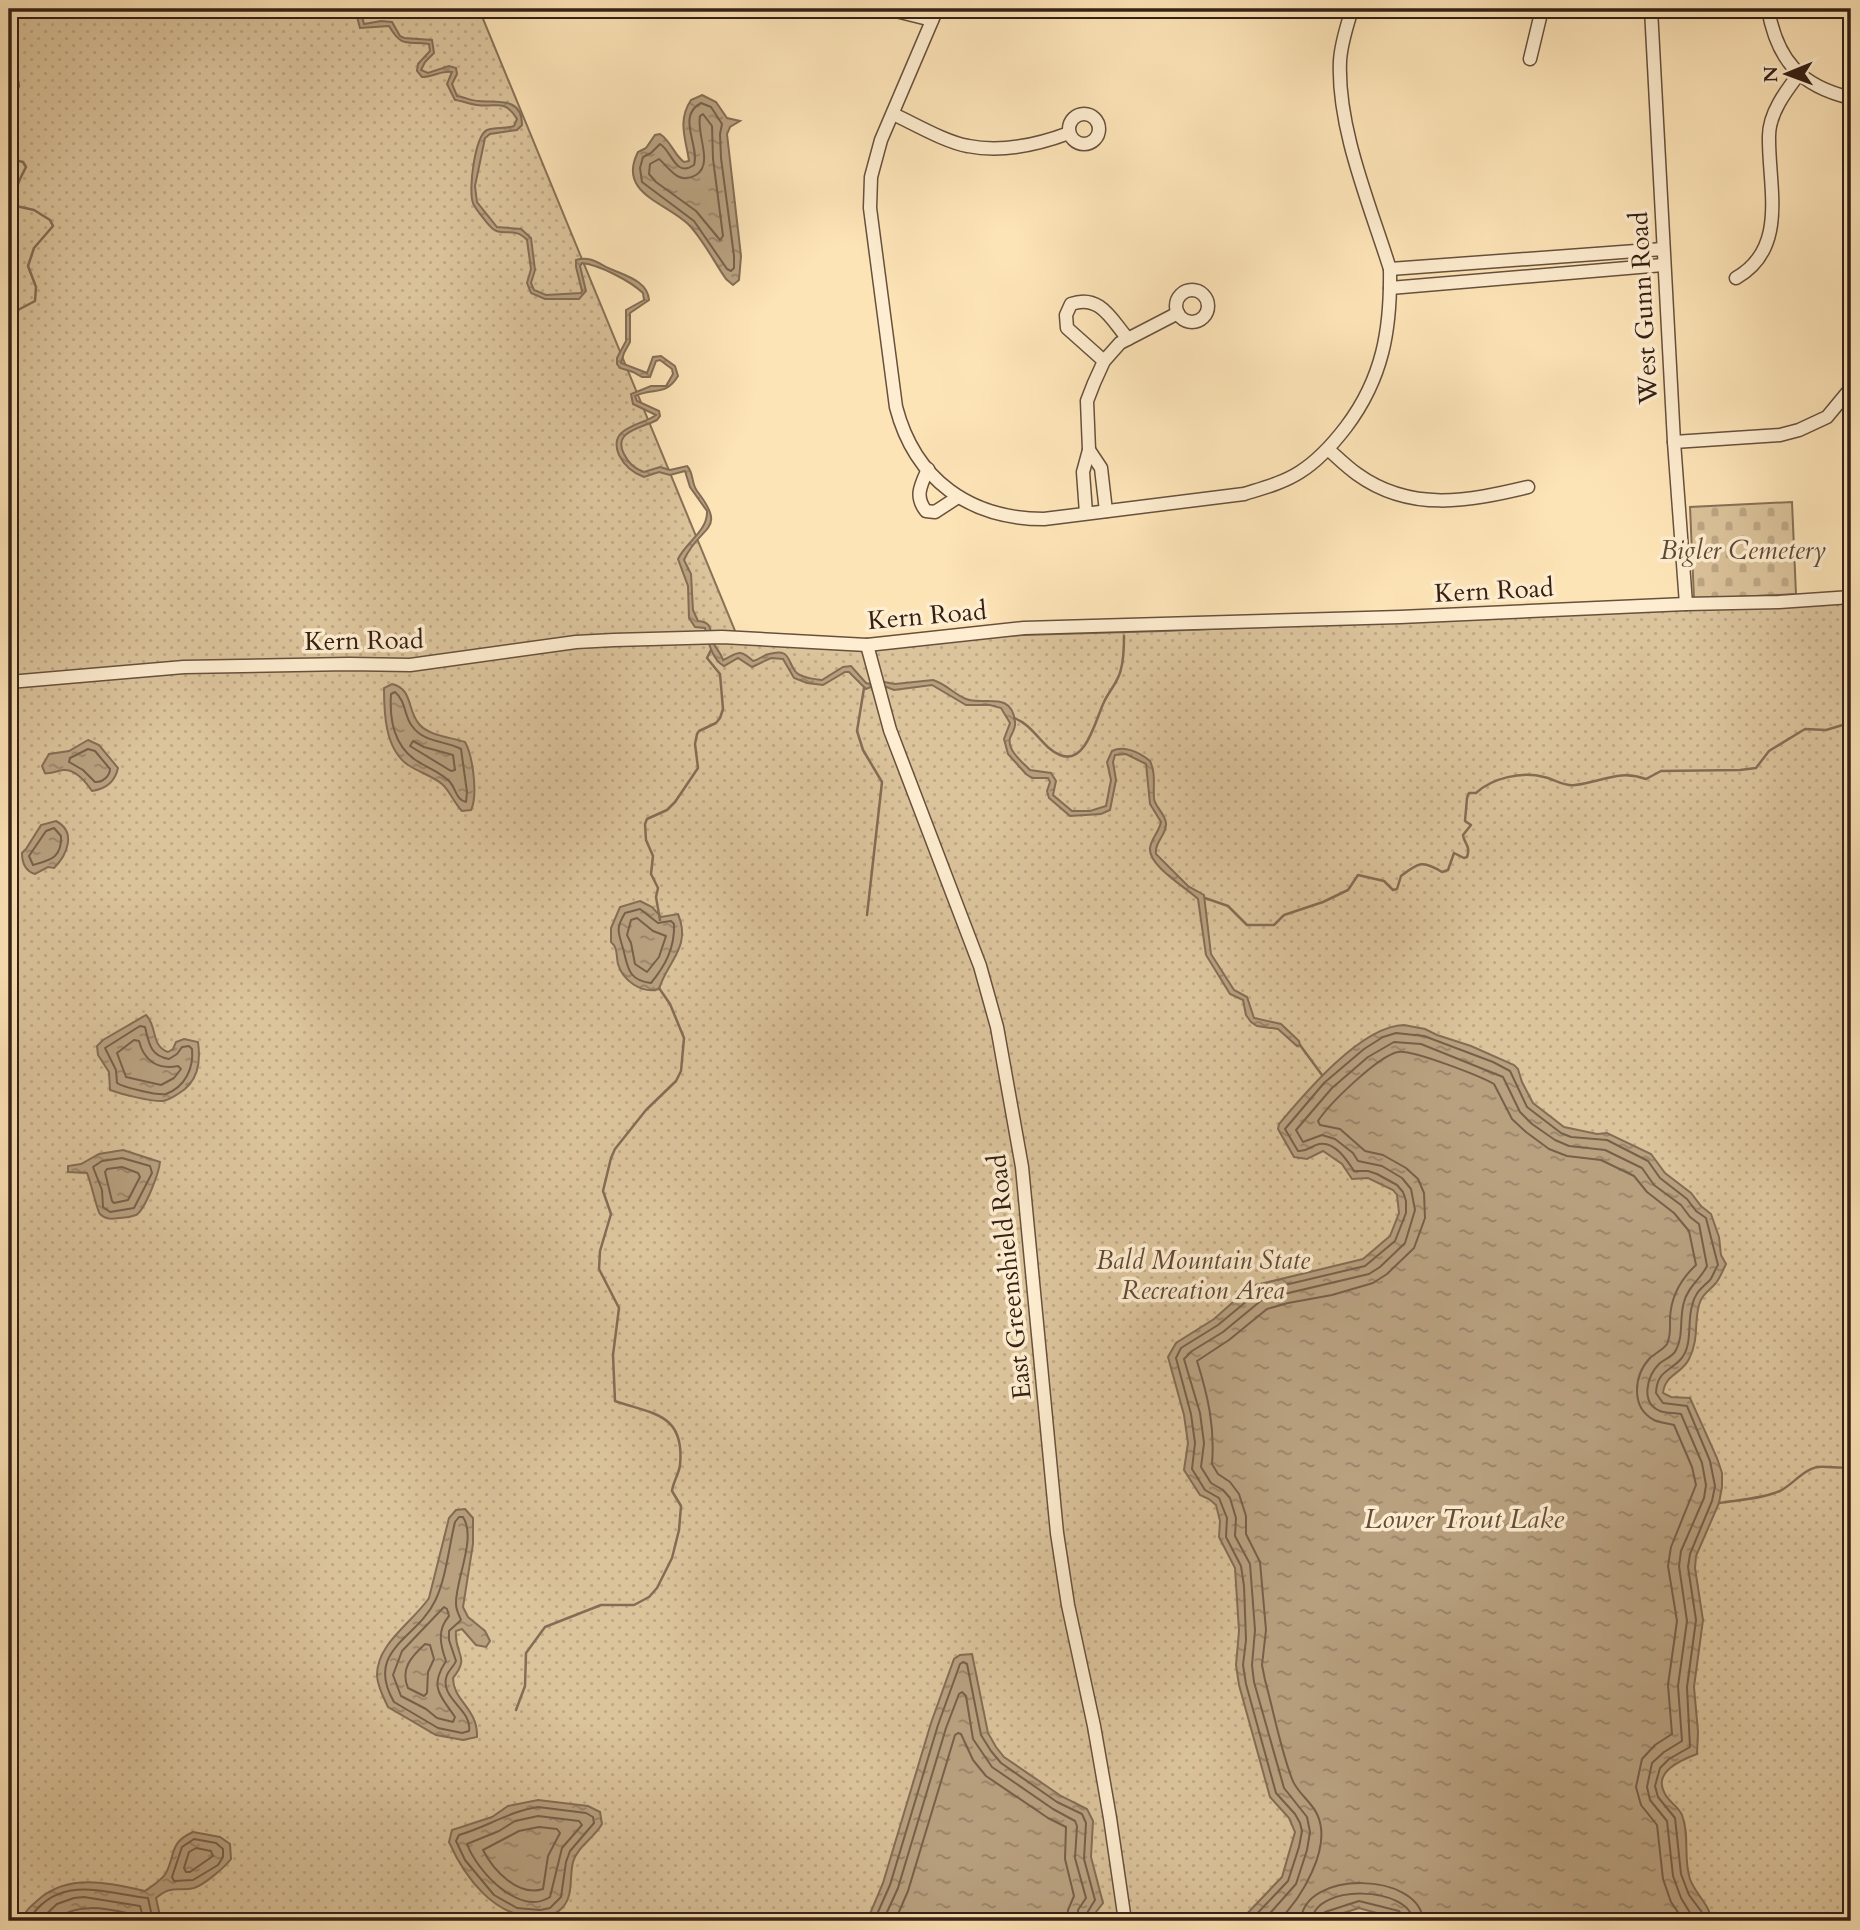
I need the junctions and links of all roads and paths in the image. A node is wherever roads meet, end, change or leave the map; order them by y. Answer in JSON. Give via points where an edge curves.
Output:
{"nodes":[{"id":1,"x":888,"y":9,"type":"edge"},
{"id":2,"x":1352,"y":9,"type":"edge"},
{"id":3,"x":1542,"y":9,"type":"edge"},
{"id":4,"x":1651,"y":9,"type":"edge"},
{"id":5,"x":1768,"y":9,"type":"edge"},
{"id":6,"x":935,"y":14,"type":"edge"},
{"id":7,"x":1530,"y":59,"type":"dead end"},
{"id":8,"x":1799,"y":74,"type":"junction"},
{"id":9,"x":1851,"y":98,"type":"edge"},
{"id":10,"x":893,"y":114,"type":"junction"},
{"id":11,"x":1069,"y":133,"type":"dead end"},
{"id":12,"x":1662,"y":248,"type":"junction"},
{"id":13,"x":1517,"y":259,"type":"junction"},
{"id":14,"x":1663,"y":265,"type":"junction"},
{"id":15,"x":1390,"y":269,"type":"junction"},
{"id":16,"x":1519,"y":278,"type":"junction"},
{"id":17,"x":1736,"y":278,"type":"dead end"},
{"id":18,"x":1390,"y":288,"type":"junction"},
{"id":19,"x":1178,"y":313,"type":"dead end"},
{"id":20,"x":1128,"y":339,"type":"junction"},
{"id":21,"x":1104,"y":361,"type":"junction"},
{"id":22,"x":1851,"y":388,"type":"edge"},
{"id":23,"x":1674,"y":442,"type":"junction"},
{"id":24,"x":1089,"y":450,"type":"junction"},
{"id":25,"x":1329,"y":450,"type":"junction"},
{"id":26,"x":928,"y":469,"type":"junction"},
{"id":27,"x":1528,"y":487,"type":"dead end"},
{"id":28,"x":958,"y":497,"type":"junction"},
{"id":29,"x":1106,"y":511,"type":"junction"},
{"id":30,"x":1086,"y":513,"type":"junction"},
{"id":31,"x":1851,"y":597,"type":"edge"},
{"id":32,"x":1686,"y":604,"type":"junction"},
{"id":33,"x":867,"y":645,"type":"junction"},
{"id":34,"x":9,"y":682,"type":"edge"},
{"id":35,"x":1125,"y":1921,"type":"edge"}],
"edges":[{"from":1,"to":6,"type":"street"},
{"from":2,"to":15,"type":"street","via":[[1340,59],[1340,89],[1346,129]]},
{"from":3,"to":7,"type":"street"},
{"from":4,"to":12,"type":"street","name":"West Gunn Road"},
{"from":5,"to":8,"type":"street","via":[[1776,43]]},
{"from":6,"to":10,"type":"street"},
{"from":8,"to":9,"type":"street"},
{"from":8,"to":17,"type":"street","via":[[1777,106],[1768,134],[1769,241],[1750,270]]},
{"from":10,"to":11,"type":"street","via":[[966,146],[1004,150]]},
{"from":10,"to":26,"type":"street","via":[[871,177],[870,208],[896,407],[910,447]]},
{"from":12,"to":13,"type":"street"},
{"from":12,"to":14,"type":"street","name":"West Gunn Road"},
{"from":13,"to":15,"type":"street"},
{"from":13,"to":16,"type":"street"},
{"from":14,"to":16,"type":"street"},
{"from":14,"to":23,"type":"street","name":"West Gunn Road"},
{"from":15,"to":18,"type":"street"},
{"from":16,"to":18,"type":"street"},
{"from":18,"to":25,"type":"street","via":[[1387,334],[1374,382]]},
{"from":19,"to":20,"type":"street"},
{"from":20,"to":21,"type":"street"},
{"from":20,"to":21,"type":"street","via":[[1097,303],[1071,304],[1067,328]]},
{"from":21,"to":24,"type":"street","via":[[1087,401]]},
{"from":22,"to":23,"type":"street","via":[[1827,417],[1799,430]]},
{"from":23,"to":32,"type":"street","name":"West Gunn Road"},
{"from":24,"to":29,"type":"street","via":[[1101,468]]},
{"from":24,"to":30,"type":"street","via":[[1083,472]]},
{"from":25,"to":27,"type":"street","via":[[1379,487],[1424,501],[1465,500]]},
{"from":25,"to":29,"type":"street","via":[[1300,472],[1244,494]]},
{"from":26,"to":28,"type":"street"},
{"from":26,"to":28,"type":"street","via":[[919,490],[919,502],[926,511],[935,512]]},
{"from":28,"to":30,"type":"street","via":[[1018,519]]},
{"from":29,"to":30,"type":"street"},
{"from":31,"to":32,"type":"street","name":"Kern Road"},
{"from":32,"to":33,"type":"street","name":"Kern Road","via":[[1024,628]]},
{"from":33,"to":34,"type":"street","name":"Kern Road","via":[[722,637],[576,642],[410,665],[184,667]]},
{"from":33,"to":35,"type":"street","name":"East Greenshield Road","via":[[890,730],[980,967],[997,1027],[1022,1167],[1057,1533]]}]}
